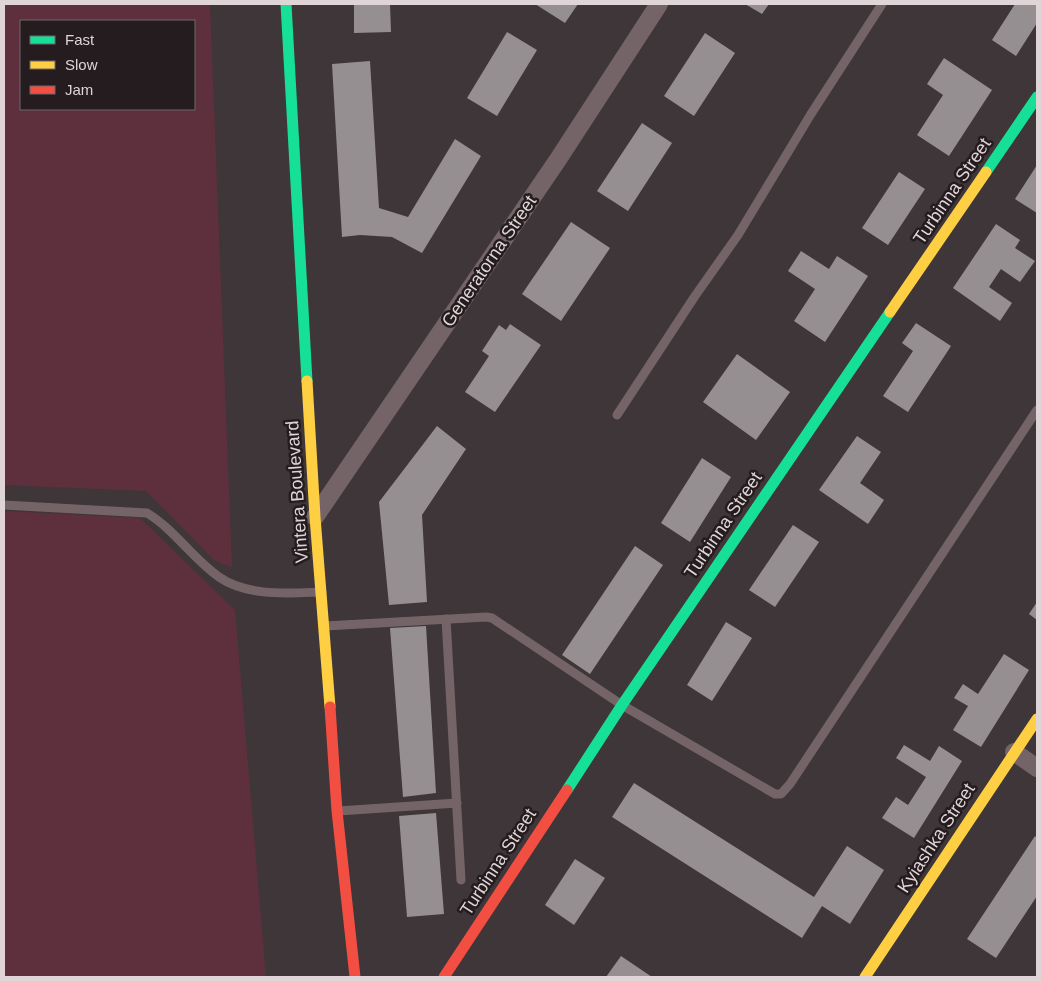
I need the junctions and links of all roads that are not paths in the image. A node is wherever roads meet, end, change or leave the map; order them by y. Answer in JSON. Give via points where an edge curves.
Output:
{"nodes":[{"id":1,"x":286,"y":4,"type":"edge"},
{"id":2,"x":659,"y":4,"type":"edge"},
{"id":3,"x":882,"y":4,"type":"edge"},
{"id":4,"x":1037,"y":97,"type":"edge"},
{"id":5,"x":1037,"y":410,"type":"edge"},
{"id":6,"x":617,"y":414,"type":"dead end"},
{"id":7,"x":4,"y":505,"type":"edge"},
{"id":8,"x":315,"y":517,"type":"junction"},
{"id":9,"x":322,"y":592,"type":"junction"},
{"id":10,"x":446,"y":619,"type":"junction"},
{"id":11,"x":325,"y":626,"type":"junction"},
{"id":12,"x":622,"y":705,"type":"junction"},
{"id":13,"x":1037,"y":719,"type":"edge"},
{"id":14,"x":1014,"y":752,"type":"junction"},
{"id":15,"x":1037,"y":768,"type":"edge"},
{"id":16,"x":457,"y":802,"type":"junction"},
{"id":17,"x":337,"y":812,"type":"junction"},
{"id":18,"x":461,"y":880,"type":"dead end"},
{"id":19,"x":355,"y":977,"type":"edge"},
{"id":20,"x":444,"y":977,"type":"edge"},
{"id":21,"x":865,"y":977,"type":"edge"}],
"edges":[{"from":1,"to":8,"type":"street","name":"Vintera Boulevard"},
{"from":2,"to":8,"type":"street","name":"Generatorna Street","via":[[554,166]]},
{"from":3,"to":6,"type":"lane","via":[[810,114],[738,236]]},
{"from":4,"to":12,"type":"street","name":"Turbinna Street"},
{"from":5,"to":12,"type":"lane","via":[[781,794],[775,794]]},
{"from":7,"to":9,"type":"lane","via":[[146,513],[159,521],[220,578],[242,588],[279,593]]},
{"from":8,"to":9,"type":"street","name":"Vintera Boulevard"},
{"from":9,"to":11,"type":"street","name":"Vintera Boulevard"},
{"from":10,"to":11,"type":"lane"},
{"from":10,"to":12,"type":"lane","via":[[492,618]]},
{"from":10,"to":16,"type":"lane"},
{"from":11,"to":17,"type":"street","name":"Vintera Boulevard"},
{"from":12,"to":20,"type":"street","name":"Turbinna Street"},
{"from":13,"to":14,"type":"street","name":"Kyiashka Street"},
{"from":14,"to":15,"type":"street"},
{"from":14,"to":21,"type":"street","name":"Kyiashka Street"},
{"from":16,"to":17,"type":"lane"},
{"from":16,"to":18,"type":"lane"},
{"from":17,"to":19,"type":"street","name":"Vintera Boulevard"}]}
